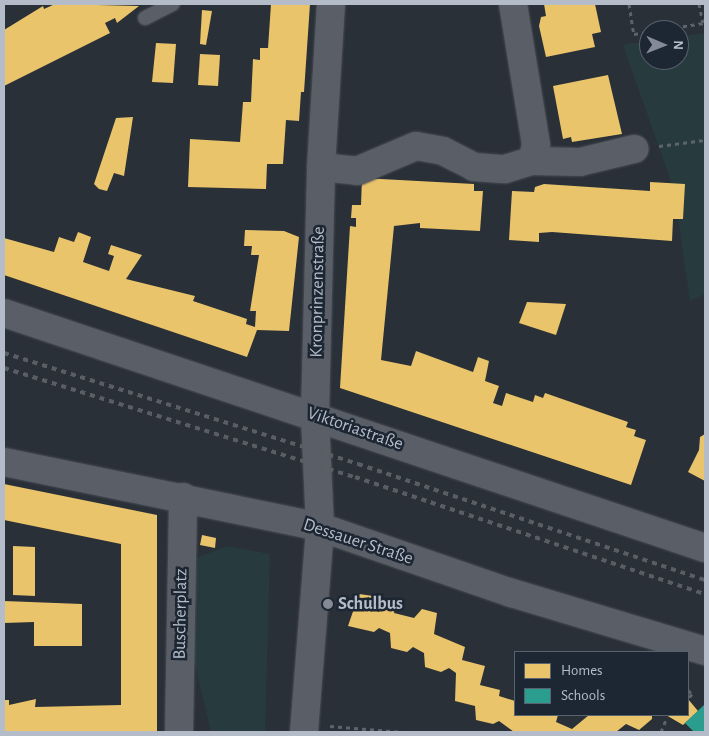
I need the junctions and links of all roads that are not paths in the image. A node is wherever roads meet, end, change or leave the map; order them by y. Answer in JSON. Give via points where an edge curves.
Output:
{"nodes":[{"id":1,"x":173,"y":4,"type":"edge"},
{"id":2,"x":331,"y":4,"type":"edge"},
{"id":3,"x":514,"y":4,"type":"edge"},
{"id":4,"x":145,"y":18,"type":"dead end"},
{"id":5,"x":634,"y":149,"type":"road end"},
{"id":6,"x":532,"y":161,"type":"junction"},
{"id":7,"x":321,"y":167,"type":"junction"},
{"id":8,"x":4,"y":313,"type":"edge"},
{"id":9,"x":315,"y":416,"type":"junction"},
{"id":10,"x":4,"y":462,"type":"edge"},
{"id":11,"x":182,"y":497,"type":"junction"},
{"id":12,"x":320,"y":527,"type":"junction"},
{"id":13,"x":705,"y":548,"type":"edge"},
{"id":14,"x":705,"y":651,"type":"edge"},
{"id":15,"x":304,"y":728,"type":"edge"},
{"id":16,"x":179,"y":732,"type":"edge"}],
"edges":[{"from":1,"to":4,"type":"lane"},
{"from":2,"to":7,"type":"street","name":"Kronprinzenstraße"},
{"from":3,"to":6,"type":"street","via":[[536,145]]},
{"from":5,"to":6,"type":"street","via":[[580,162]]},
{"from":6,"to":7,"type":"street","via":[[505,169],[474,167],[443,151],[416,146],[357,171]]},
{"from":7,"to":9,"type":"street","name":"Kronprinzenstraße"},
{"from":8,"to":9,"type":"street","name":"Viktoriastraße"},
{"from":9,"to":12,"type":"street","name":"Kronprinzenstraße"},
{"from":9,"to":13,"type":"street","name":"Viktoriastraße"},
{"from":10,"to":11,"type":"street","name":"Dessauer Straße"},
{"from":11,"to":12,"type":"street","name":"Dessauer Straße"},
{"from":11,"to":16,"type":"street","name":"Buscherplatz"},
{"from":12,"to":14,"type":"street","name":"Dessauer Straße","via":[[512,593]]},
{"from":12,"to":15,"type":"street","name":"Kronprinzenstraße"}]}
